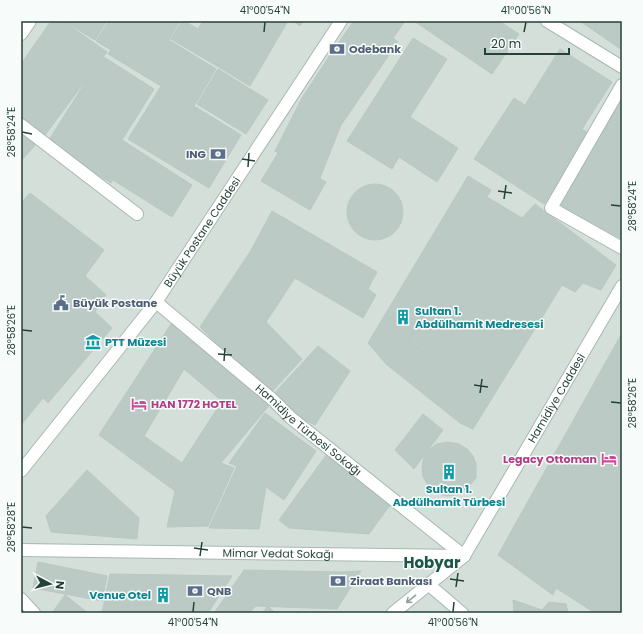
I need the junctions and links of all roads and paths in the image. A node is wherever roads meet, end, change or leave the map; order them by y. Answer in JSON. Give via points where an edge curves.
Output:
{"nodes":[{"id":1,"x":30,"y":21,"type":"edge"},
{"id":2,"x":341,"y":21,"type":"edge"},
{"id":3,"x":547,"y":21,"type":"edge"},
{"id":4,"x":21,"y":34,"type":"edge"},
{"id":5,"x":622,"y":68,"type":"edge"},
{"id":6,"x":622,"y":85,"type":"edge"},
{"id":7,"x":21,"y":125,"type":"edge"},
{"id":8,"x":137,"y":214,"type":"dead end"},
{"id":9,"x":622,"y":248,"type":"edge"},
{"id":10,"x":622,"y":286,"type":"edge"},
{"id":11,"x":156,"y":302,"type":"junction"},
{"id":12,"x":21,"y":471,"type":"edge"},
{"id":13,"x":21,"y":550,"type":"edge"},
{"id":14,"x":464,"y":556,"type":"junction"},
{"id":15,"x":428,"y":584,"type":"junction"},
{"id":16,"x":21,"y":599,"type":"edge"},
{"id":17,"x":34,"y":613,"type":"edge"},
{"id":18,"x":393,"y":613,"type":"edge"},
{"id":19,"x":462,"y":613,"type":"edge"}],
"edges":[{"from":1,"to":4,"type":"street"},
{"from":2,"to":11,"type":"street","name":"Büyük Postane Caddesi"},
{"from":3,"to":5,"type":"street"},
{"from":6,"to":9,"type":"street","via":[[551,208]]},
{"from":7,"to":8,"type":"street"},
{"from":10,"to":14,"type":"street","name":"Hamidiye Caddesi"},
{"from":11,"to":12,"type":"street","name":"Büyük Postane Caddesi"},
{"from":11,"to":14,"type":"street","name":"Hamidiye Türbesi Sokağı","via":[[272,399],[291,418]]},
{"from":13,"to":14,"type":"street","name":"Mimar Vedat Sokağı"},
{"from":14,"to":15,"type":"street","name":"Hamidiye Caddesi"},
{"from":15,"to":18,"type":"street","name":"Hamidiye Caddesi","one_way":true},
{"from":15,"to":19,"type":"street"},
{"from":16,"to":17,"type":"street"}]}
